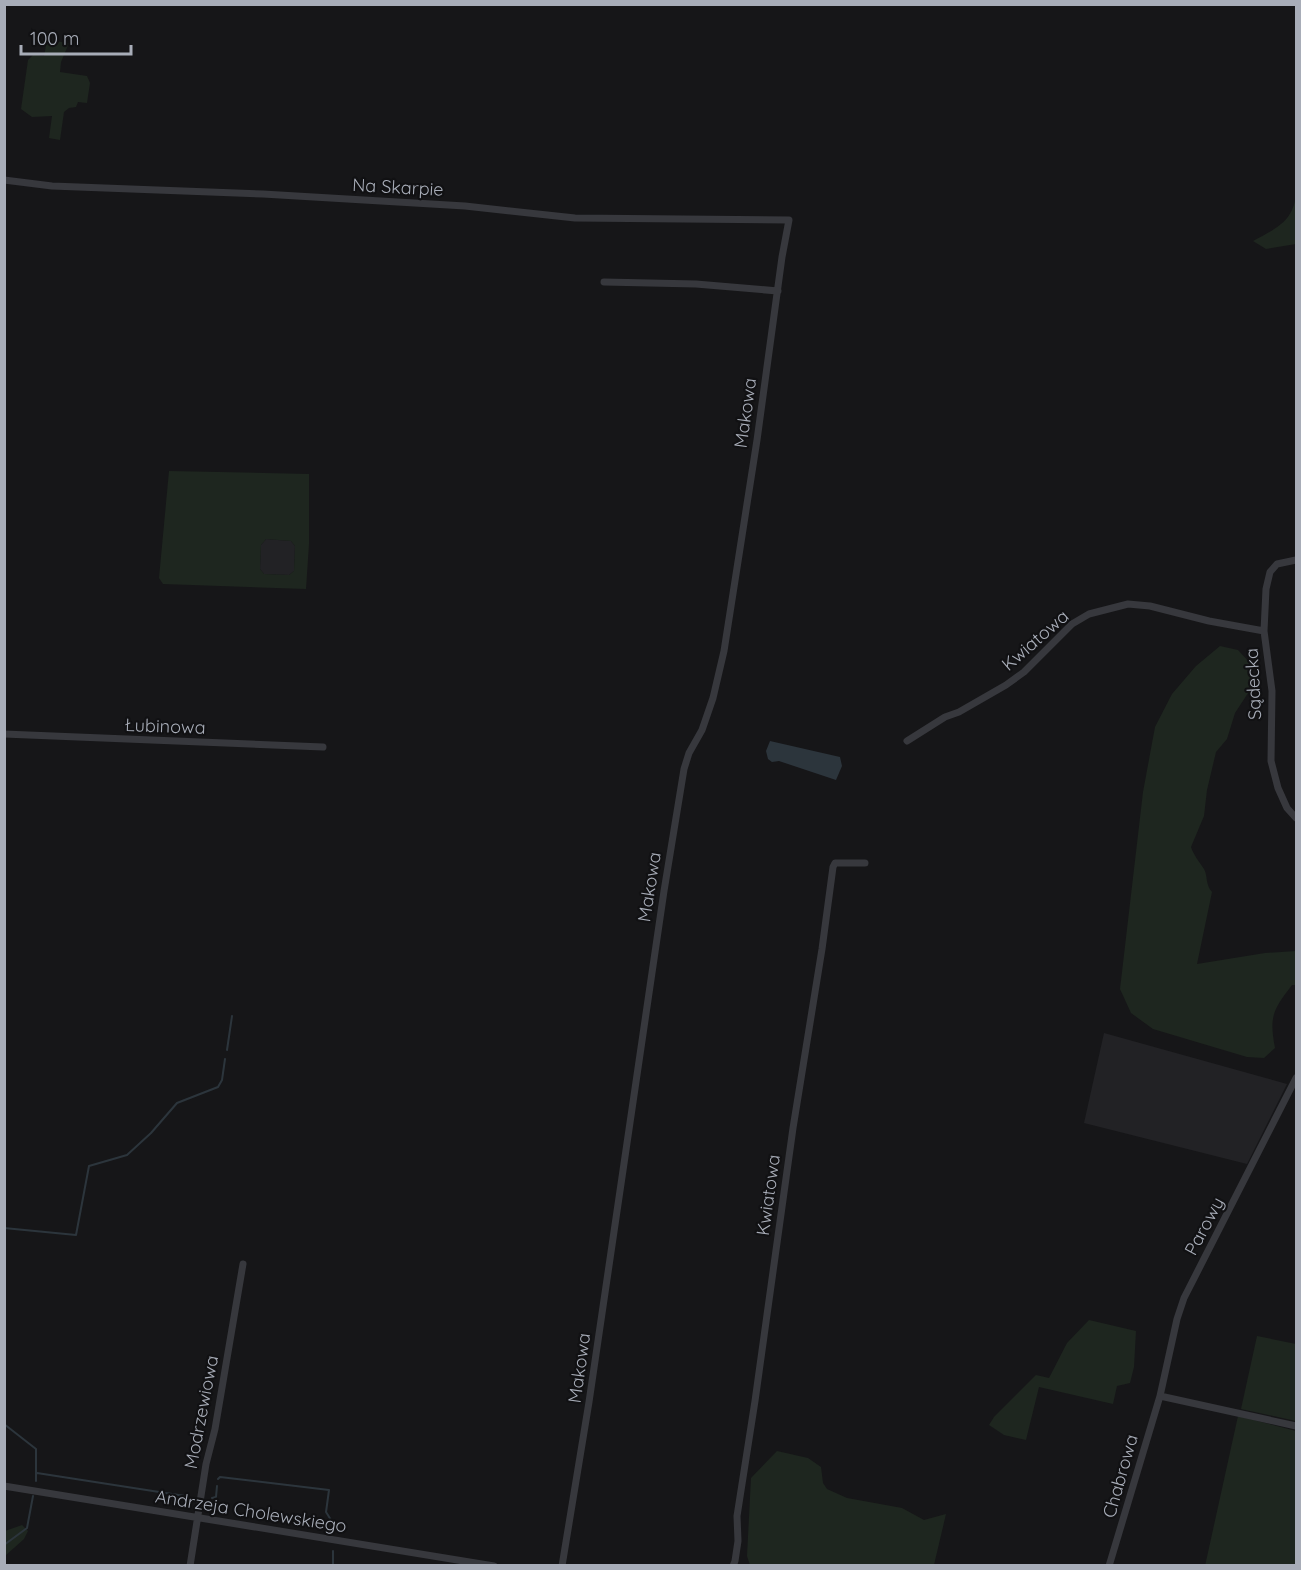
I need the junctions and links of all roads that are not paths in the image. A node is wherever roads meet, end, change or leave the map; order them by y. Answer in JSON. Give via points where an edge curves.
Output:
{"nodes":[{"id":1,"x":4,"y":180,"type":"edge"},
{"id":2,"x":789,"y":220,"type":"joint"},
{"id":3,"x":604,"y":282,"type":"dead end"},
{"id":4,"x":778,"y":291,"type":"junction"},
{"id":5,"x":1296,"y":560,"type":"edge"},
{"id":6,"x":1264,"y":630,"type":"junction"},
{"id":7,"x":4,"y":734,"type":"edge"},
{"id":8,"x":907,"y":741,"type":"dead end"},
{"id":9,"x":323,"y":747,"type":"dead end"},
{"id":10,"x":1296,"y":818,"type":"edge"},
{"id":11,"x":864,"y":863,"type":"dead end"},
{"id":12,"x":1296,"y":1078,"type":"edge"},
{"id":13,"x":243,"y":1264,"type":"dead end"},
{"id":14,"x":1160,"y":1396,"type":"junction"},
{"id":15,"x":1296,"y":1426,"type":"edge"},
{"id":16,"x":4,"y":1486,"type":"edge"},
{"id":17,"x":197,"y":1517,"type":"junction"},
{"id":18,"x":735,"y":1564,"type":"edge"},
{"id":19,"x":190,"y":1566,"type":"edge"},
{"id":20,"x":494,"y":1566,"type":"edge"},
{"id":21,"x":562,"y":1566,"type":"edge"},
{"id":22,"x":1109,"y":1566,"type":"edge"}],
"edges":[{"from":1,"to":2,"type":"street","name":"Na Skarpie","via":[[52,186],[465,206],[575,218]]},
{"from":2,"to":4,"type":"street","name":"Makowa"},
{"from":3,"to":4,"type":"street"},
{"from":4,"to":21,"type":"street","name":"Makowa","via":[[724,651],[713,698],[684,769]]},
{"from":5,"to":6,"type":"street","name":"Sądecka","via":[[1277,564],[1270,572]]},
{"from":6,"to":8,"type":"street","name":"Kwiatowa","via":[[1150,606],[1128,604],[1089,614],[1072,624],[1006,686]]},
{"from":6,"to":10,"type":"street","name":"Sądecka","via":[[1272,691],[1271,761],[1278,788]]},
{"from":7,"to":9,"type":"street","name":"Łubinowa"},
{"from":11,"to":18,"type":"street","name":"Kwiatowa","via":[[835,863],[833,867],[737,1516]]},
{"from":12,"to":14,"type":"street","name":"Parowy","via":[[1184,1298]]},
{"from":13,"to":17,"type":"street","name":"Modrzewiowa"},
{"from":14,"to":15,"type":"street"},
{"from":14,"to":22,"type":"street","name":"Chabrowa"},
{"from":16,"to":17,"type":"street","name":"Andrzeja Cholewskiego"},
{"from":17,"to":19,"type":"street","name":"Modrzewiowa"},
{"from":17,"to":20,"type":"street","name":"Andrzeja Cholewskiego"}]}
